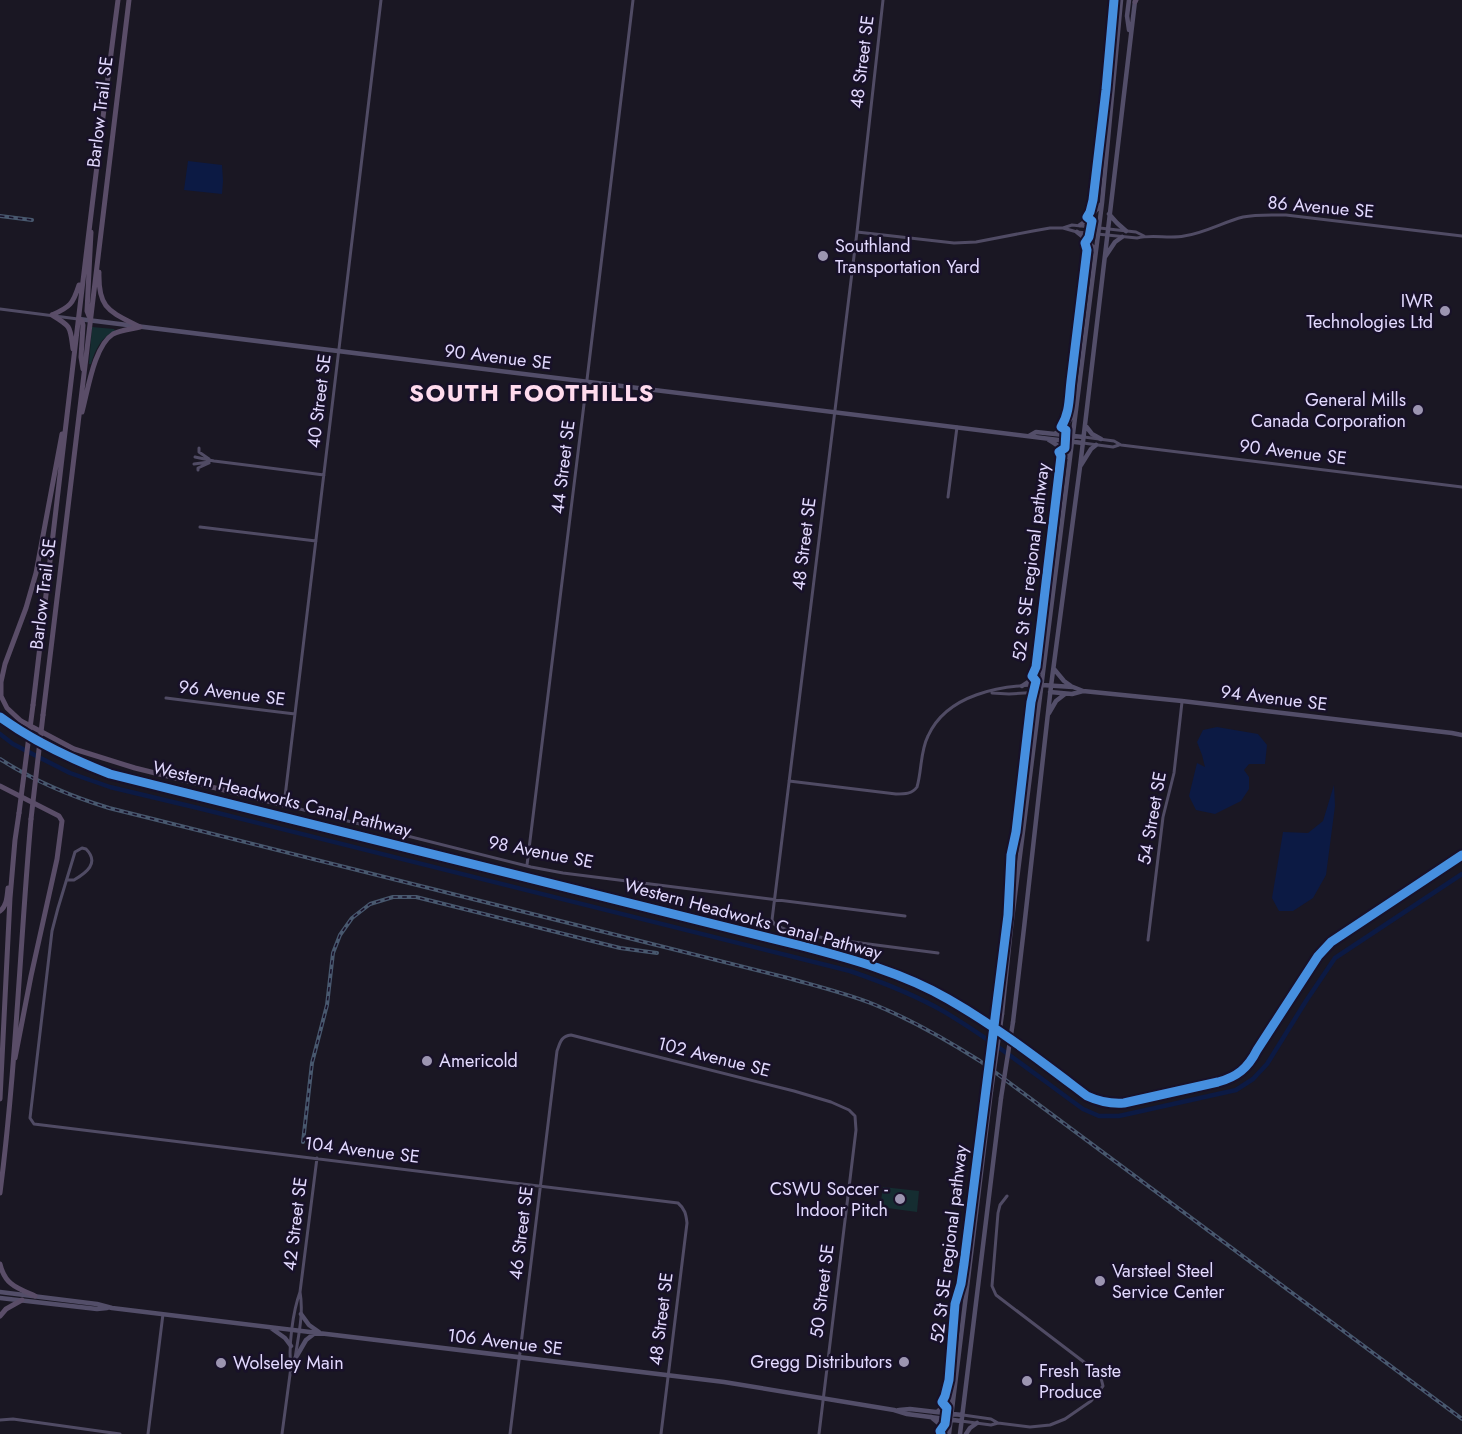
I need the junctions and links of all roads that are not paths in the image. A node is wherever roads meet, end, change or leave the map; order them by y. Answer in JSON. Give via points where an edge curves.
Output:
{"nodes":[{"id":1,"x":118,"y":0,"type":"edge"},
{"id":2,"x":129,"y":0,"type":"edge"},
{"id":3,"x":381,"y":0,"type":"edge"},
{"id":4,"x":633,"y":0,"type":"edge"},
{"id":5,"x":883,"y":0,"type":"edge"},
{"id":6,"x":1121,"y":0,"type":"edge"},
{"id":7,"x":1134,"y":1,"type":"edge"},
{"id":8,"x":1102,"y":203,"type":"junction"},
{"id":9,"x":90,"y":212,"type":"junction"},
{"id":10,"x":1109,"y":214,"type":"junction"},
{"id":11,"x":1080,"y":225,"type":"junction"},
{"id":12,"x":1098,"y":227,"type":"junction"},
{"id":13,"x":1063,"y":228,"type":"junction"},
{"id":14,"x":1107,"y":229,"type":"junction"},
{"id":15,"x":1126,"y":231,"type":"junction"},
{"id":16,"x":857,"y":232,"type":"junction"},
{"id":17,"x":1077,"y":232,"type":"junction"},
{"id":18,"x":1098,"y":234,"type":"junction"},
{"id":19,"x":1106,"y":235,"type":"junction"},
{"id":20,"x":1144,"y":236,"type":"junction"},
{"id":21,"x":1462,"y":236,"type":"edge"},
{"id":22,"x":1122,"y":237,"type":"junction"},
{"id":23,"x":100,"y":240,"type":"junction"},
{"id":24,"x":1095,"y":250,"type":"junction"},
{"id":25,"x":1103,"y":260,"type":"junction"},
{"id":26,"x":84,"y":265,"type":"junction"},
{"id":27,"x":0,"y":309,"type":"edge"},
{"id":28,"x":52,"y":315,"type":"junction"},
{"id":29,"x":78,"y":319,"type":"junction"},
{"id":30,"x":90,"y":320,"type":"junction"},
{"id":31,"x":140,"y":327,"type":"junction"},
{"id":32,"x":339,"y":352,"type":"junction"},
{"id":33,"x":74,"y":359,"type":"junction"},
{"id":34,"x":84,"y":379,"type":"junction"},
{"id":35,"x":587,"y":382,"type":"junction"},
{"id":36,"x":1077,"y":408,"type":"junction"},
{"id":37,"x":68,"y":409,"type":"junction"},
{"id":38,"x":834,"y":412,"type":"junction"},
{"id":39,"x":1085,"y":425,"type":"junction"},
{"id":40,"x":957,"y":427,"type":"junction"},
{"id":41,"x":76,"y":434,"type":"junction"},
{"id":42,"x":1056,"y":434,"type":"junction"},
{"id":43,"x":1029,"y":436,"type":"junction"},
{"id":44,"x":1072,"y":438,"type":"junction"},
{"id":45,"x":1046,"y":439,"type":"junction"},
{"id":46,"x":1101,"y":439,"type":"junction"},
{"id":47,"x":1083,"y":440,"type":"junction"},
{"id":48,"x":1096,"y":445,"type":"junction"},
{"id":49,"x":1121,"y":445,"type":"junction"},
{"id":50,"x":199,"y":448,"type":"dead end"},
{"id":51,"x":195,"y":457,"type":"dead end"},
{"id":52,"x":1070,"y":460,"type":"junction"},
{"id":53,"x":214,"y":461,"type":"junction"},
{"id":54,"x":194,"y":464,"type":"dead end"},
{"id":55,"x":1080,"y":467,"type":"junction"},
{"id":56,"x":198,"y":470,"type":"dead end"},
{"id":57,"x":324,"y":475,"type":"junction"},
{"id":58,"x":1462,"y":486,"type":"edge"},
{"id":59,"x":948,"y":497,"type":"dead end"},
{"id":60,"x":200,"y":527,"type":"dead end"},
{"id":61,"x":316,"y":541,"type":"junction"},
{"id":62,"x":1045,"y":665,"type":"junction"},
{"id":63,"x":1054,"y":669,"type":"junction"},
{"id":64,"x":1022,"y":686,"type":"junction"},
{"id":65,"x":1042,"y":686,"type":"junction"},
{"id":66,"x":1051,"y":686,"type":"junction"},
{"id":67,"x":1073,"y":687,"type":"junction"},
{"id":68,"x":1083,"y":691,"type":"junction"},
{"id":69,"x":1041,"y":692,"type":"junction"},
{"id":70,"x":1050,"y":692,"type":"junction"},
{"id":71,"x":987,"y":693,"type":"junction"},
{"id":72,"x":1065,"y":693,"type":"junction"},
{"id":73,"x":166,"y":698,"type":"dead end"},
{"id":74,"x":1182,"y":700,"type":"junction"},
{"id":75,"x":295,"y":714,"type":"junction"},
{"id":76,"x":1048,"y":715,"type":"junction"},
{"id":77,"x":1462,"y":735,"type":"edge"},
{"id":78,"x":789,"y":781,"type":"junction"},
{"id":79,"x":0,"y":786,"type":"edge"},
{"id":80,"x":284,"y":805,"type":"junction"},
{"id":81,"x":13,"y":857,"type":"junction"},
{"id":82,"x":526,"y":865,"type":"junction"},
{"id":83,"x":68,"y":880,"type":"junction"},
{"id":84,"x":775,"y":899,"type":"junction"},
{"id":85,"x":0,"y":911,"type":"edge"},
{"id":86,"x":905,"y":916,"type":"dead end"},
{"id":87,"x":1148,"y":940,"type":"dead end"},
{"id":88,"x":938,"y":953,"type":"dead end"},
{"id":89,"x":563,"y":1037,"type":"joint"},
{"id":90,"x":13,"y":1065,"type":"junction"},
{"id":91,"x":0,"y":1099,"type":"edge"},
{"id":92,"x":855,"y":1116,"type":"joint"},
{"id":93,"x":317,"y":1158,"type":"junction"},
{"id":94,"x":541,"y":1186,"type":"junction"},
{"id":95,"x":0,"y":1193,"type":"edge"},
{"id":96,"x":1007,"y":1196,"type":"dead end"},
{"id":97,"x":684,"y":1209,"type":"joint"},
{"id":98,"x":0,"y":1263,"type":"edge"},
{"id":99,"x":0,"y":1292,"type":"edge"},
{"id":100,"x":300,"y":1292,"type":"junction"},
{"id":101,"x":35,"y":1296,"type":"junction"},
{"id":102,"x":0,"y":1298,"type":"edge"},
{"id":103,"x":22,"y":1300,"type":"junction"},
{"id":104,"x":112,"y":1308,"type":"junction"},
{"id":105,"x":163,"y":1314,"type":"junction"},
{"id":106,"x":301,"y":1314,"type":"junction"},
{"id":107,"x":0,"y":1316,"type":"edge"},
{"id":108,"x":268,"y":1327,"type":"junction"},
{"id":109,"x":296,"y":1330,"type":"junction"},
{"id":110,"x":319,"y":1333,"type":"junction"},
{"id":111,"x":291,"y":1346,"type":"junction"},
{"id":112,"x":520,"y":1357,"type":"junction"},
{"id":113,"x":295,"y":1359,"type":"junction"},
{"id":114,"x":291,"y":1367,"type":"junction"},
{"id":115,"x":668,"y":1375,"type":"junction"},
{"id":116,"x":955,"y":1389,"type":"junction"},
{"id":117,"x":823,"y":1399,"type":"junction"},
{"id":118,"x":894,"y":1410,"type":"junction"},
{"id":119,"x":937,"y":1412,"type":"junction"},
{"id":120,"x":962,"y":1415,"type":"junction"},
{"id":121,"x":931,"y":1417,"type":"junction"},
{"id":122,"x":952,"y":1417,"type":"junction"},
{"id":123,"x":0,"y":1420,"type":"edge"},
{"id":124,"x":961,"y":1421,"type":"junction"},
{"id":125,"x":977,"y":1423,"type":"junction"},
{"id":126,"x":998,"y":1423,"type":"junction"},
{"id":127,"x":120,"y":1434,"type":"edge"},
{"id":128,"x":148,"y":1434,"type":"edge"},
{"id":129,"x":282,"y":1434,"type":"edge"},
{"id":130,"x":510,"y":1434,"type":"edge"},
{"id":131,"x":661,"y":1434,"type":"edge"},
{"id":132,"x":819,"y":1434,"type":"edge"},
{"id":133,"x":949,"y":1434,"type":"edge"},
{"id":134,"x":960,"y":1434,"type":"edge"},
{"id":135,"x":966,"y":1434,"type":"edge"}],
"edges":[{"from":1,"to":9,"type":"main road","name":"Barlow Trail SE"},
{"from":2,"to":23,"type":"main road","name":"Barlow Trail SE"},
{"from":3,"to":32,"type":"street","name":"40 Street SE"},
{"from":4,"to":35,"type":"street","name":"44 Street SE"},
{"from":5,"to":16,"type":"street","name":"48 Street SE"},
{"from":6,"to":8,"type":"main road"},
{"from":7,"to":10,"type":"main road"},
{"from":8,"to":11,"type":"main road"},
{"from":8,"to":12,"type":"main road"},
{"from":9,"to":26,"type":"main road","name":"Barlow Trail SE"},
{"from":9,"to":30,"type":"main road"},
{"from":10,"to":14,"type":"main road"},
{"from":10,"to":15,"type":"main road"},
{"from":11,"to":12,"type":"street","name":"86 Avenue SE"},
{"from":11,"to":13,"type":"street","name":"86 Avenue SE"},
{"from":12,"to":14,"type":"street","name":"86 Avenue SE"},
{"from":12,"to":18,"type":"main road"},
{"from":13,"to":16,"type":"street","name":"86 Avenue SE","via":[[954,243]]},
{"from":13,"to":17,"type":"street","name":"86 Avenue SE"},
{"from":14,"to":15,"type":"street","name":"86 Avenue SE"},
{"from":14,"to":19,"type":"main road"},
{"from":15,"to":20,"type":"street","name":"86 Avenue SE"},
{"from":16,"to":38,"type":"street","name":"48 Street SE"},
{"from":17,"to":18,"type":"street","name":"86 Avenue SE"},
{"from":17,"to":24,"type":"main road"},
{"from":18,"to":19,"type":"street","name":"86 Avenue SE"},
{"from":18,"to":24,"type":"main road"},
{"from":19,"to":22,"type":"street","name":"86 Avenue SE"},
{"from":19,"to":25,"type":"main road"},
{"from":20,"to":21,"type":"street","name":"86 Avenue SE","via":[[1182,237],[1262,214]]},
{"from":20,"to":22,"type":"street","name":"86 Avenue SE"},
{"from":22,"to":25,"type":"main road"},
{"from":23,"to":30,"type":"main road","name":"Barlow Trail SE"},
{"from":23,"to":31,"type":"main road","via":[[100,295],[114,314]]},
{"from":24,"to":36,"type":"main road"},
{"from":25,"to":39,"type":"main road"},
{"from":26,"to":28,"type":"main road","via":[[73,301]]},
{"from":26,"to":29,"type":"main road","name":"Barlow Trail SE"},
{"from":27,"to":28,"type":"street","name":"90 Avenue SE"},
{"from":28,"to":29,"type":"street","name":"90 Avenue SE"},
{"from":28,"to":33,"type":"main road","via":[[69,327]]},
{"from":29,"to":30,"type":"main road","name":"90 Avenue SE"},
{"from":29,"to":33,"type":"main road","name":"Barlow Trail SE"},
{"from":29,"to":34,"type":"main road","via":[[83,325]]},
{"from":30,"to":31,"type":"main road","name":"90 Avenue SE"},
{"from":30,"to":34,"type":"main road","name":"Barlow Trail SE"},
{"from":31,"to":32,"type":"main road","name":"90 Avenue SE"},
{"from":31,"to":41,"type":"main road","via":[[114,333],[98,351]]},
{"from":32,"to":35,"type":"main road","name":"90 Avenue SE"},
{"from":32,"to":57,"type":"street","name":"40 Street SE"},
{"from":33,"to":37,"type":"main road","name":"Barlow Trail SE"},
{"from":34,"to":41,"type":"main road","name":"Barlow Trail SE"},
{"from":35,"to":38,"type":"main road","name":"90 Avenue SE"},
{"from":35,"to":82,"type":"street","name":"44 Street SE"},
{"from":36,"to":42,"type":"main road","via":[[1064,429]]},
{"from":36,"to":44,"type":"main road"},
{"from":37,"to":80,"type":"main road","via":[[36,573],[1,682],[1,696],[7,708],[21,721],[74,749]]},
{"from":37,"to":81,"type":"main road","name":"Barlow Trail SE","bridge":true},
{"from":38,"to":40,"type":"main road","name":"90 Avenue SE"},
{"from":38,"to":78,"type":"street","name":"48 Street SE"},
{"from":39,"to":46,"type":"main road"},
{"from":39,"to":47,"type":"main road"},
{"from":40,"to":43,"type":"main road","name":"90 Avenue SE"},
{"from":40,"to":59,"type":"street"},
{"from":41,"to":90,"type":"main road","name":"Barlow Trail SE","bridge":true,"via":[[31,819]]},
{"from":42,"to":43,"type":"main road","name":"90 Avenue SE","via":[[1036,432]]},
{"from":42,"to":44,"type":"main road","name":"90 Avenue SE"},
{"from":43,"to":45,"type":"main road","name":"90 Avenue SE"},
{"from":44,"to":45,"type":"main road","name":"90 Avenue SE"},
{"from":44,"to":47,"type":"main road","name":"90 Avenue SE"},
{"from":44,"to":52,"type":"main road"},
{"from":45,"to":52,"type":"main road","via":[[1059,446]]},
{"from":46,"to":47,"type":"street","name":"90 Avenue SE"},
{"from":46,"to":49,"type":"street","name":"90 Avenue SE"},
{"from":47,"to":48,"type":"street","name":"90 Avenue SE"},
{"from":47,"to":55,"type":"main road"},
{"from":48,"to":49,"type":"street","name":"90 Avenue SE"},
{"from":48,"to":55,"type":"main road"},
{"from":49,"to":58,"type":"street","name":"90 Avenue SE"},
{"from":50,"to":53,"type":"street","via":[[199,452]]},
{"from":51,"to":53,"type":"street"},
{"from":52,"to":62,"type":"main road"},
{"from":53,"to":54,"type":"street"},
{"from":53,"to":56,"type":"street"},
{"from":53,"to":57,"type":"street"},
{"from":55,"to":63,"type":"main road"},
{"from":57,"to":61,"type":"street","name":"40 Street SE"},
{"from":60,"to":61,"type":"street"},
{"from":61,"to":75,"type":"street","name":"40 Street SE"},
{"from":62,"to":64,"type":"main road"},
{"from":62,"to":65,"type":"main road"},
{"from":63,"to":66,"type":"main road"},
{"from":63,"to":67,"type":"main road"},
{"from":64,"to":65,"type":"street","name":"94 Avenue SE"},
{"from":64,"to":71,"type":"street","name":"94 Avenue SE"},
{"from":65,"to":66,"type":"main road","name":"94 Avenue SE"},
{"from":65,"to":69,"type":"main road"},
{"from":66,"to":67,"type":"main road","name":"94 Avenue SE"},
{"from":66,"to":70,"type":"main road"},
{"from":67,"to":68,"type":"main road","name":"94 Avenue SE"},
{"from":68,"to":72,"type":"main road","name":"94 Avenue SE"},
{"from":68,"to":74,"type":"main road","name":"94 Avenue SE"},
{"from":69,"to":70,"type":"main road","name":"94 Avenue SE"},
{"from":69,"to":71,"type":"street","name":"94 Avenue SE"},
{"from":69,"to":116,"type":"main road","bridge":true},
{"from":70,"to":72,"type":"main road","name":"94 Avenue SE"},
{"from":70,"to":76,"type":"main road"},
{"from":71,"to":78,"type":"street","name":"94 Avenue SE","via":[[968,697],[939,718],[924,746],[917,787],[908,793]]},
{"from":72,"to":76,"type":"main road"},
{"from":73,"to":75,"type":"street","name":"96 Avenue SE"},
{"from":74,"to":77,"type":"main road","name":"94 Avenue SE"},
{"from":74,"to":87,"type":"street","name":"54 Street SE"},
{"from":75,"to":80,"type":"street","name":"40 Street SE"},
{"from":76,"to":120,"type":"main road","bridge":true},
{"from":78,"to":84,"type":"street","name":"48 Street SE"},
{"from":79,"to":90,"type":"main road","via":[[62,821]]},
{"from":80,"to":82,"type":"street","name":"98 Avenue SE"},
{"from":81,"to":85,"type":"main road","via":[[6,902]]},
{"from":81,"to":91,"type":"main road","name":"Barlow Trail SE"},
{"from":82,"to":84,"type":"street","name":"98 Avenue SE"},
{"from":83,"to":83,"type":"street","via":[[75,852],[86,849],[91,855],[89,868]]},
{"from":83,"to":93,"type":"street","name":"104 Avenue SE","via":[[52,931],[30,1118],[34,1124]]},
{"from":84,"to":86,"type":"street","name":"98 Avenue SE"},
{"from":84,"to":88,"type":"street","name":"48 Street SE","via":[[772,920],[775,926],[789,931]]},
{"from":89,"to":92,"type":"street","name":"102 Avenue SE","via":[[590,1039],[794,1091],[831,1102]]},
{"from":89,"to":94,"type":"street","name":"46 Street SE"},
{"from":90,"to":95,"type":"main road","name":"Barlow Trail SE"},
{"from":92,"to":117,"type":"street","name":"50 Street SE"},
{"from":93,"to":94,"type":"street","name":"104 Avenue SE"},
{"from":93,"to":100,"type":"street","name":"42 Street SE"},
{"from":94,"to":97,"type":"street","name":"104 Avenue SE","via":[[672,1202]]},
{"from":94,"to":112,"type":"street","name":"46 Street SE"},
{"from":96,"to":126,"type":"street","via":[[1000,1205],[997,1223],[993,1291],[1097,1372],[1102,1386],[1091,1401],[1050,1425]]},
{"from":97,"to":115,"type":"street","name":"48 Street SE","via":[[687,1223]]},
{"from":98,"to":101,"type":"main road","via":[[13,1286]]},
{"from":99,"to":101,"type":"main road","name":"106 Avenue SE"},
{"from":100,"to":106,"type":"street","name":"42 Street SE"},
{"from":100,"to":109,"type":"street","name":"42 Street SE"},
{"from":101,"to":104,"type":"main road","name":"106 Avenue SE"},
{"from":102,"to":103,"type":"main road","name":"106 Avenue SE"},
{"from":103,"to":104,"type":"main road","name":"106 Avenue SE"},
{"from":103,"to":107,"type":"main road"},
{"from":104,"to":105,"type":"main road","name":"106 Avenue SE"},
{"from":105,"to":108,"type":"main road","name":"106 Avenue SE"},
{"from":105,"to":128,"type":"street"},
{"from":106,"to":109,"type":"street","name":"42 Street SE"},
{"from":106,"to":110,"type":"main road"},
{"from":108,"to":109,"type":"main road","name":"106 Avenue SE"},
{"from":108,"to":111,"type":"main road"},
{"from":109,"to":110,"type":"main road","name":"106 Avenue SE"},
{"from":109,"to":111,"type":"street","name":"42 Street SE"},
{"from":109,"to":113,"type":"street","name":"42 Street SE"},
{"from":110,"to":112,"type":"main road","name":"106 Avenue SE"},
{"from":110,"to":113,"type":"main road","via":[[306,1340]]},
{"from":111,"to":114,"type":"street","name":"42 Street SE"},
{"from":112,"to":115,"type":"main road","name":"106 Avenue SE"},
{"from":112,"to":130,"type":"street","name":"46 Street SE"},
{"from":113,"to":114,"type":"street","name":"42 Street SE"},
{"from":114,"to":129,"type":"street","name":"42 Street SE"},
{"from":115,"to":117,"type":"main road","name":"106 Avenue SE"},
{"from":115,"to":131,"type":"street","name":"48 Street SE"},
{"from":116,"to":119,"type":"main road","via":[[949,1402]]},
{"from":116,"to":122,"type":"main road"},
{"from":117,"to":118,"type":"main road","name":"106 Avenue SE"},
{"from":117,"to":132,"type":"street","name":"50 Street SE"},
{"from":118,"to":119,"type":"main road","name":"106 Avenue SE"},
{"from":118,"to":121,"type":"main road","name":"106 Avenue SE"},
{"from":119,"to":122,"type":"main road","name":"106 Avenue SE"},
{"from":120,"to":122,"type":"main road","name":"106 Avenue SE"},
{"from":120,"to":124,"type":"main road"},
{"from":120,"to":126,"type":"street"},
{"from":121,"to":122,"type":"main road","name":"106 Avenue SE"},
{"from":121,"to":133,"type":"main road"},
{"from":122,"to":124,"type":"main road","name":"106 Avenue SE"},
{"from":122,"to":133,"type":"main road"},
{"from":123,"to":127,"type":"street"},
{"from":124,"to":125,"type":"street"},
{"from":124,"to":134,"type":"main road"},
{"from":125,"to":126,"type":"street"},
{"from":125,"to":135,"type":"main road"}]}
